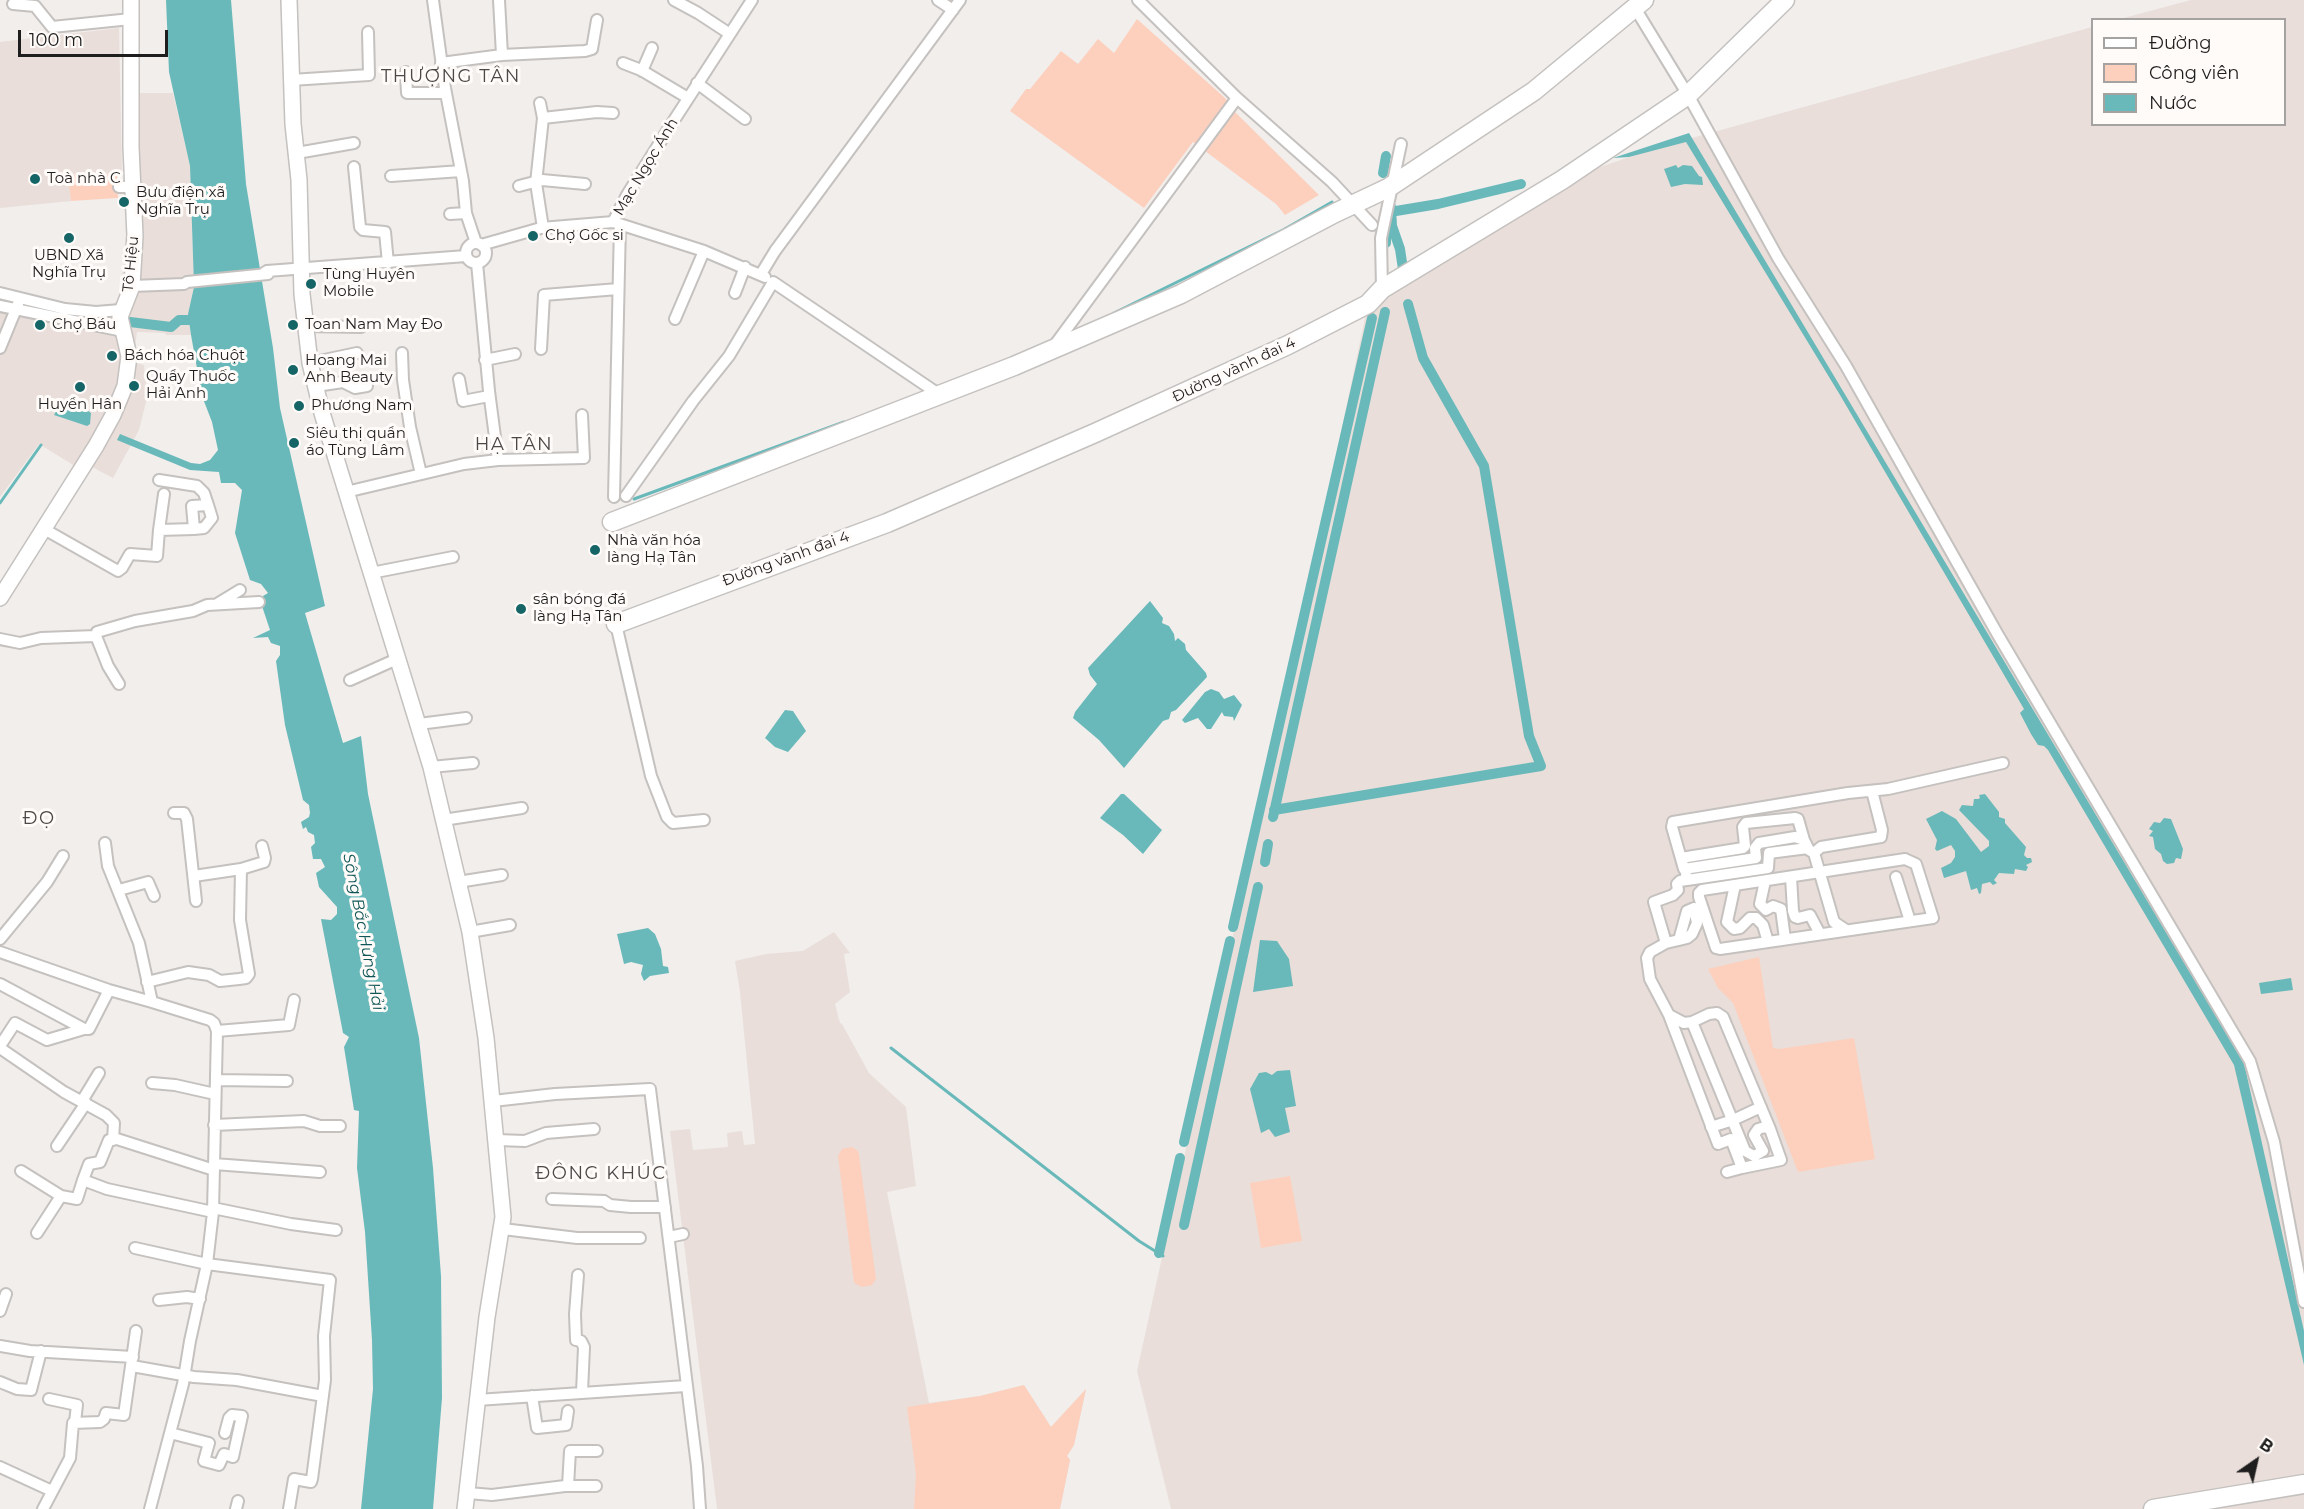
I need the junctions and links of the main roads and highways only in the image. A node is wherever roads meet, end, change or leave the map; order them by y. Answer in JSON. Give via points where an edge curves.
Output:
{"nodes":[{"id":1,"x":1785,"y":0,"type":"edge"},
{"id":2,"x":1640,"y":4,"type":"edge"},
{"id":3,"x":612,"y":522,"type":"dead end"},
{"id":4,"x":616,"y":624,"type":"road end"},
{"id":5,"x":2304,"y":1484,"type":"edge"},
{"id":6,"x":2153,"y":1509,"type":"edge"}],
"edges":[{"from":1,"to":4,"type":"main road","name":"Đường vành đai 4","via":[[1688,95],[1562,180],[1382,289],[1368,304],[1084,438],[887,523]]},
{"from":2,"to":3,"type":"main road","via":[[1534,91],[1391,186],[1181,294],[1050,351]]},
{"from":5,"to":6,"type":"main road"}]}
